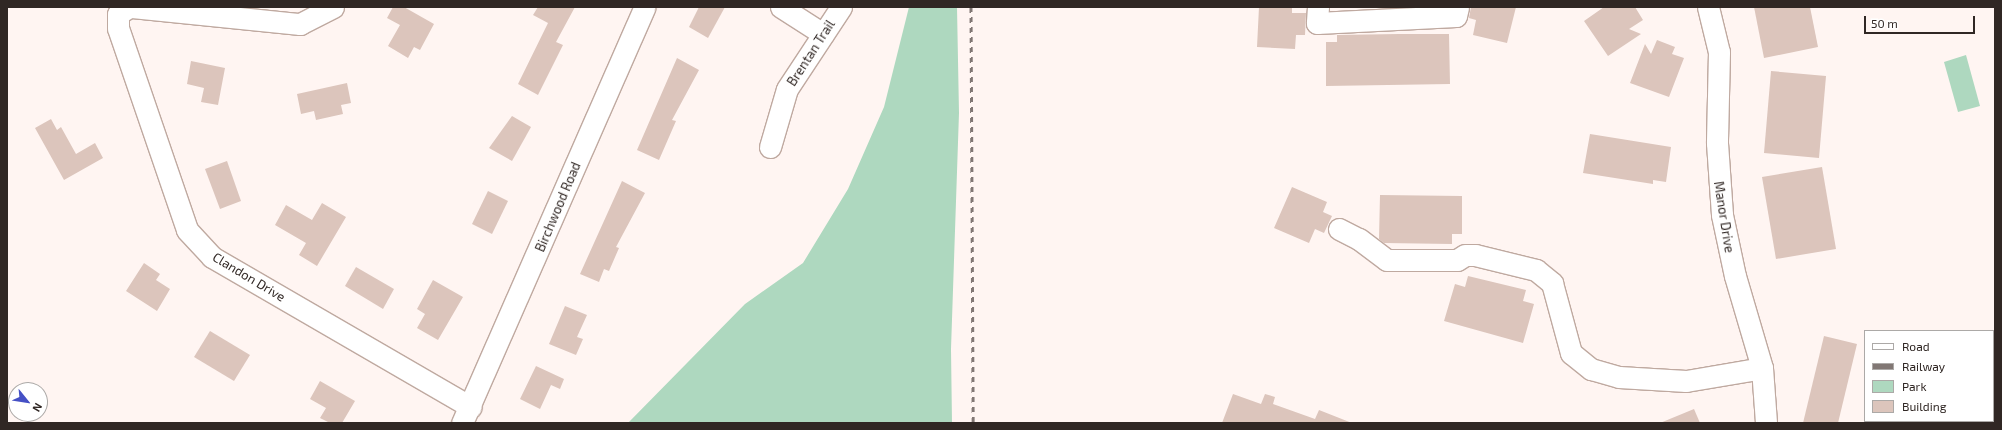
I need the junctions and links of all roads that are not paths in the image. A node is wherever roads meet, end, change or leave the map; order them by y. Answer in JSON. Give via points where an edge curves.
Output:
{"nodes":[{"id":1,"x":333,"y":7,"type":"edge"},
{"id":2,"x":645,"y":7,"type":"edge"},
{"id":3,"x":781,"y":7,"type":"edge"},
{"id":4,"x":841,"y":7,"type":"edge"},
{"id":5,"x":1318,"y":7,"type":"edge"},
{"id":6,"x":1458,"y":7,"type":"edge"},
{"id":7,"x":1708,"y":7,"type":"edge"},
{"id":8,"x":126,"y":9,"type":"edge"},
{"id":9,"x":823,"y":34,"type":"junction"},
{"id":10,"x":770,"y":147,"type":"dead end"},
{"id":11,"x":1338,"y":229,"type":"dead end"},
{"id":12,"x":1762,"y":368,"type":"junction"},
{"id":13,"x":467,"y":415,"type":"edge"},
{"id":14,"x":1766,"y":423,"type":"edge"}],
"edges":[{"from":1,"to":8,"type":"street","via":[[300,24]]},
{"from":2,"to":13,"type":"street","name":"Birchwood Road"},
{"from":3,"to":9,"type":"street"},
{"from":4,"to":9,"type":"street","name":"Brentan Trail"},
{"from":5,"to":6,"type":"street","via":[[1317,23],[1456,16]]},
{"from":7,"to":12,"type":"street","name":"Manor Drive","via":[[1719,52],[1717,151],[1722,215],[1735,276]]},
{"from":8,"to":13,"type":"street","name":"Clandon Drive","via":[[118,28],[187,230],[212,258]]},
{"from":9,"to":10,"type":"street","name":"Brentan Trail","via":[[787,89]]},
{"from":11,"to":12,"type":"street","via":[[1359,238],[1387,260],[1457,260],[1465,255],[1475,255],[1536,270],[1552,282],[1571,353],[1591,370],[1619,377],[1686,381]]},
{"from":12,"to":14,"type":"street","name":"Manor Drive"}]}
